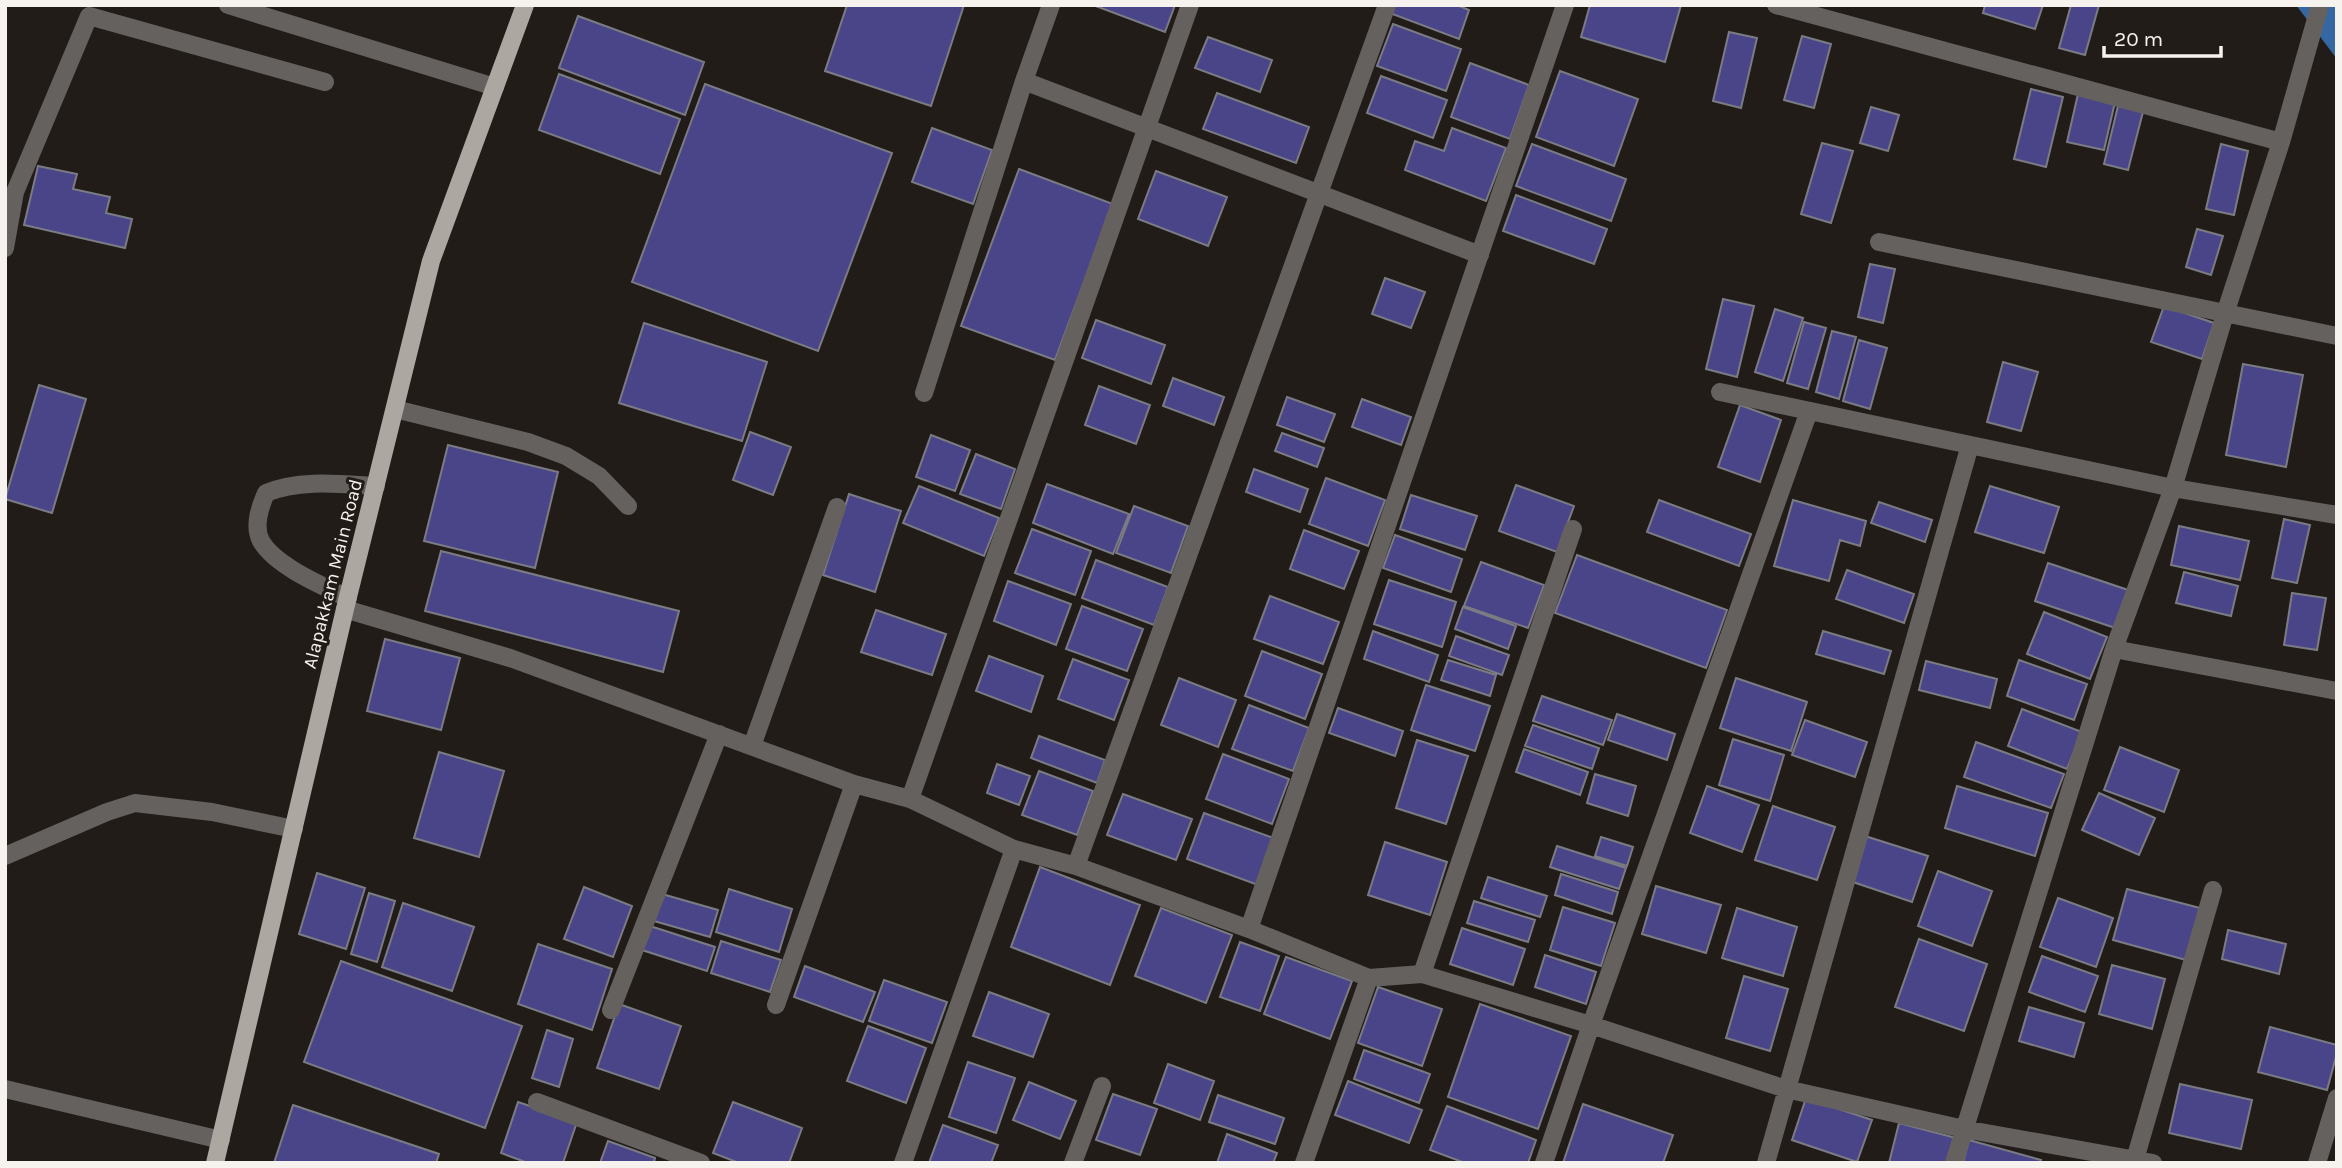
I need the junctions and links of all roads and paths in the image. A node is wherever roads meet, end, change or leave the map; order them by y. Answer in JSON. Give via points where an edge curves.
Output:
{"nodes":[{"id":1,"x":228,"y":5,"type":"edge"},
{"id":2,"x":525,"y":5,"type":"edge"},
{"id":3,"x":1051,"y":5,"type":"edge"},
{"id":4,"x":1190,"y":5,"type":"edge"},
{"id":5,"x":1387,"y":5,"type":"edge"},
{"id":6,"x":1565,"y":5,"type":"edge"},
{"id":7,"x":1776,"y":5,"type":"edge"},
{"id":8,"x":2320,"y":5,"type":"edge"},
{"id":9,"x":1024,"y":81,"type":"junction"},
{"id":10,"x":325,"y":82,"type":"dead end"},
{"id":11,"x":495,"y":87,"type":"junction"},
{"id":12,"x":1147,"y":127,"type":"junction"},
{"id":13,"x":2281,"y":142,"type":"junction"},
{"id":14,"x":1319,"y":194,"type":"junction"},
{"id":15,"x":1879,"y":242,"type":"dead end"},
{"id":16,"x":5,"y":248,"type":"edge"},
{"id":17,"x":1479,"y":255,"type":"junction"},
{"id":18,"x":2225,"y":314,"type":"junction"},
{"id":19,"x":2337,"y":336,"type":"edge"},
{"id":20,"x":1720,"y":392,"type":"dead end"},
{"id":21,"x":923,"y":393,"type":"dead end"},
{"id":22,"x":395,"y":409,"type":"junction"},
{"id":23,"x":1809,"y":411,"type":"junction"},
{"id":24,"x":1969,"y":445,"type":"junction"},
{"id":25,"x":376,"y":486,"type":"junction"},
{"id":26,"x":2174,"y":488,"type":"junction"},
{"id":27,"x":628,"y":506,"type":"dead end"},
{"id":28,"x":837,"y":507,"type":"dead end"},
{"id":29,"x":2337,"y":515,"type":"edge"},
{"id":30,"x":1573,"y":529,"type":"dead end"},
{"id":31,"x":347,"y":603,"type":"junction"},
{"id":32,"x":2115,"y":649,"type":"junction"},
{"id":33,"x":2337,"y":691,"type":"edge"},
{"id":34,"x":719,"y":734,"type":"junction"},
{"id":35,"x":752,"y":746,"type":"junction"},
{"id":36,"x":854,"y":783,"type":"junction"},
{"id":37,"x":910,"y":799,"type":"junction"},
{"id":38,"x":294,"y":829,"type":"junction"},
{"id":39,"x":1014,"y":849,"type":"junction"},
{"id":40,"x":5,"y":856,"type":"edge"},
{"id":41,"x":1076,"y":866,"type":"junction"},
{"id":42,"x":2213,"y":890,"type":"dead end"},
{"id":43,"x":1248,"y":929,"type":"junction"},
{"id":44,"x":1423,"y":974,"type":"junction"},
{"id":45,"x":1369,"y":978,"type":"junction"},
{"id":46,"x":776,"y":1005,"type":"dead end"},
{"id":47,"x":611,"y":1010,"type":"dead end"},
{"id":48,"x":1591,"y":1025,"type":"junction"},
{"id":49,"x":1102,"y":1086,"type":"dead end"},
{"id":50,"x":1786,"y":1088,"type":"junction"},
{"id":51,"x":5,"y":1089,"type":"edge"},
{"id":52,"x":2337,"y":1098,"type":"edge"},
{"id":53,"x":537,"y":1102,"type":"dead end"},
{"id":54,"x":1964,"y":1129,"type":"junction"},
{"id":55,"x":220,"y":1140,"type":"junction"},
{"id":56,"x":2134,"y":1161,"type":"edge"},
{"id":57,"x":215,"y":1163,"type":"edge"},
{"id":58,"x":701,"y":1163,"type":"edge"},
{"id":59,"x":903,"y":1163,"type":"edge"},
{"id":60,"x":1073,"y":1163,"type":"edge"},
{"id":61,"x":1304,"y":1163,"type":"edge"},
{"id":62,"x":1545,"y":1163,"type":"edge"},
{"id":63,"x":1766,"y":1163,"type":"edge"},
{"id":64,"x":1954,"y":1163,"type":"edge"},
{"id":65,"x":2153,"y":1163,"type":"edge"},
{"id":66,"x":2317,"y":1163,"type":"edge"}],
"edges":[{"from":1,"to":11,"type":"street"},
{"from":2,"to":11,"type":"main road","name":"Alapakkam Main Road"},
{"from":3,"to":9,"type":"street"},
{"from":4,"to":12,"type":"street"},
{"from":5,"to":14,"type":"street"},
{"from":6,"to":17,"type":"street"},
{"from":7,"to":13,"type":"street"},
{"from":8,"to":13,"type":"street"},
{"from":9,"to":12,"type":"street"},
{"from":9,"to":21,"type":"street"},
{"from":10,"to":16,"type":"street","via":[[89,16],[15,192]]},
{"from":11,"to":22,"type":"main road","name":"Alapakkam Main Road","via":[[431,261]]},
{"from":12,"to":14,"type":"street"},
{"from":12,"to":37,"type":"street"},
{"from":13,"to":18,"type":"street"},
{"from":14,"to":17,"type":"street"},
{"from":14,"to":41,"type":"street"},
{"from":15,"to":18,"type":"street"},
{"from":17,"to":43,"type":"street"},
{"from":18,"to":19,"type":"street"},
{"from":18,"to":26,"type":"street"},
{"from":20,"to":23,"type":"street"},
{"from":22,"to":25,"type":"main road","name":"Alapakkam Main Road"},
{"from":22,"to":27,"type":"street","via":[[566,456],[598,476]]},
{"from":23,"to":24,"type":"street"},
{"from":23,"to":48,"type":"street"},
{"from":24,"to":26,"type":"street"},
{"from":24,"to":50,"type":"street"},
{"from":25,"to":31,"type":"main road","name":"Alapakkam Main Road"},
{"from":25,"to":31,"type":"street","via":[[279,488],[266,494],[259,510],[260,540],[272,554]]},
{"from":26,"to":29,"type":"street"},
{"from":26,"to":32,"type":"street"},
{"from":28,"to":35,"type":"street"},
{"from":30,"to":44,"type":"street"},
{"from":31,"to":34,"type":"street"},
{"from":31,"to":38,"type":"main road","name":"Alapakkam Main Road"},
{"from":32,"to":33,"type":"street"},
{"from":32,"to":54,"type":"street"},
{"from":34,"to":35,"type":"street"},
{"from":34,"to":47,"type":"street"},
{"from":35,"to":36,"type":"street"},
{"from":36,"to":37,"type":"street"},
{"from":36,"to":46,"type":"street"},
{"from":37,"to":39,"type":"street"},
{"from":38,"to":40,"type":"street","via":[[212,812],[135,803]]},
{"from":38,"to":55,"type":"main road","name":"Alapakkam Main Road"},
{"from":39,"to":41,"type":"street"},
{"from":39,"to":59,"type":"street"},
{"from":41,"to":43,"type":"street"},
{"from":42,"to":56,"type":"street"},
{"from":43,"to":45,"type":"street"},
{"from":44,"to":45,"type":"street"},
{"from":44,"to":48,"type":"street"},
{"from":45,"to":61,"type":"street"},
{"from":48,"to":50,"type":"street"},
{"from":48,"to":62,"type":"street"},
{"from":49,"to":60,"type":"street"},
{"from":50,"to":54,"type":"street"},
{"from":50,"to":63,"type":"street"},
{"from":51,"to":55,"type":"street"},
{"from":52,"to":66,"type":"street"},
{"from":53,"to":58,"type":"street"},
{"from":54,"to":56,"type":"street"},
{"from":54,"to":64,"type":"street"},
{"from":55,"to":57,"type":"main road","name":"Alapakkam Main Road"},
{"from":56,"to":65,"type":"street"}]}
